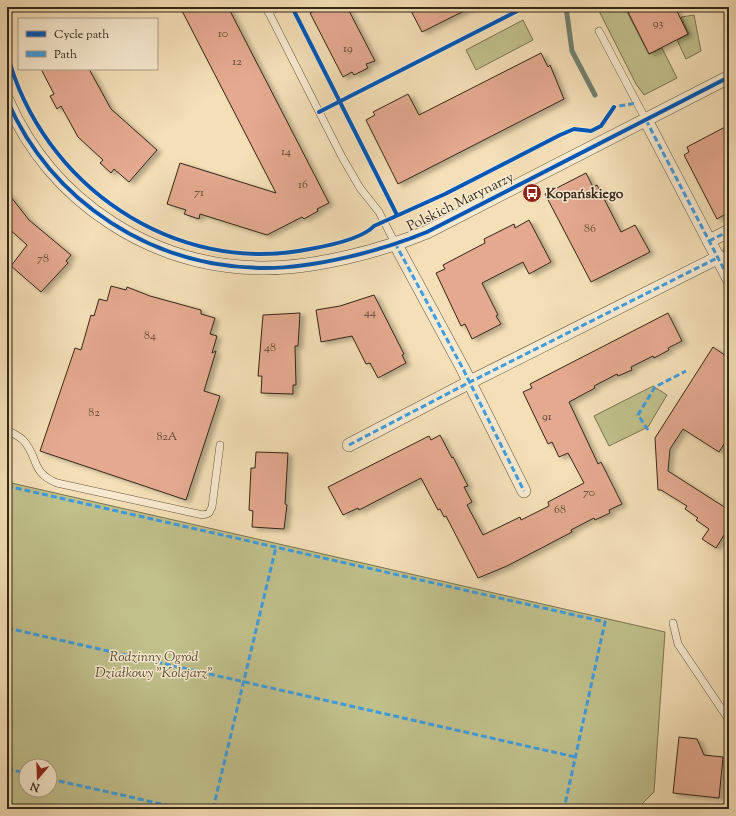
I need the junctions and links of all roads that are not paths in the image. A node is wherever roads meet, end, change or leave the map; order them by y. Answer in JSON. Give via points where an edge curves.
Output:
{"nodes":[{"id":1,"x":278,"y":7,"type":"edge"},
{"id":2,"x":267,"y":9,"type":"edge"},
{"id":3,"x":599,"y":30,"type":"dead end"},
{"id":4,"x":729,"y":77,"type":"edge"},
{"id":5,"x":7,"y":100,"type":"edge"},
{"id":6,"x":646,"y":120,"type":"junction"},
{"id":7,"x":729,"y":231,"type":"edge"},
{"id":8,"x":709,"y":241,"type":"junction"},
{"id":9,"x":395,"y":243,"type":"junction"},
{"id":10,"x":718,"y":258,"type":"junction"},
{"id":11,"x":729,"y":279,"type":"edge"},
{"id":12,"x":470,"y":382,"type":"junction"},
{"id":13,"x":7,"y":430,"type":"edge"},
{"id":14,"x":220,"y":445,"type":"dead end"},
{"id":15,"x":349,"y":445,"type":"dead end"},
{"id":16,"x":524,"y":491,"type":"dead end"},
{"id":17,"x":673,"y":623,"type":"dead end"},
{"id":18,"x":729,"y":720,"type":"edge"}],
"edges":[{"from":1,"to":2,"type":"lane"},
{"from":2,"to":9,"type":"lane","via":[[342,156],[360,188],[380,212]]},
{"from":3,"to":6,"type":"lane"},
{"from":4,"to":6,"type":"street","name":"Polskich Marynarzy"},
{"from":5,"to":9,"type":"street","name":"Polskich Marynarzy","via":[[24,134],[40,157],[80,201],[119,229],[164,250],[223,265],[276,268],[316,263]]},
{"from":6,"to":8,"type":"street"},
{"from":6,"to":9,"type":"street","name":"Polskich Marynarzy","via":[[427,232]]},
{"from":7,"to":8,"type":"street"},
{"from":8,"to":10,"type":"street"},
{"from":9,"to":12,"type":"street"},
{"from":10,"to":11,"type":"street"},
{"from":10,"to":12,"type":"street"},
{"from":12,"to":15,"type":"street"},
{"from":12,"to":16,"type":"street"},
{"from":13,"to":14,"type":"lane","via":[[23,439],[38,470],[46,478],[57,483],[203,515],[209,513],[212,507]]},
{"from":17,"to":18,"type":"lane","via":[[678,644]]}]}
